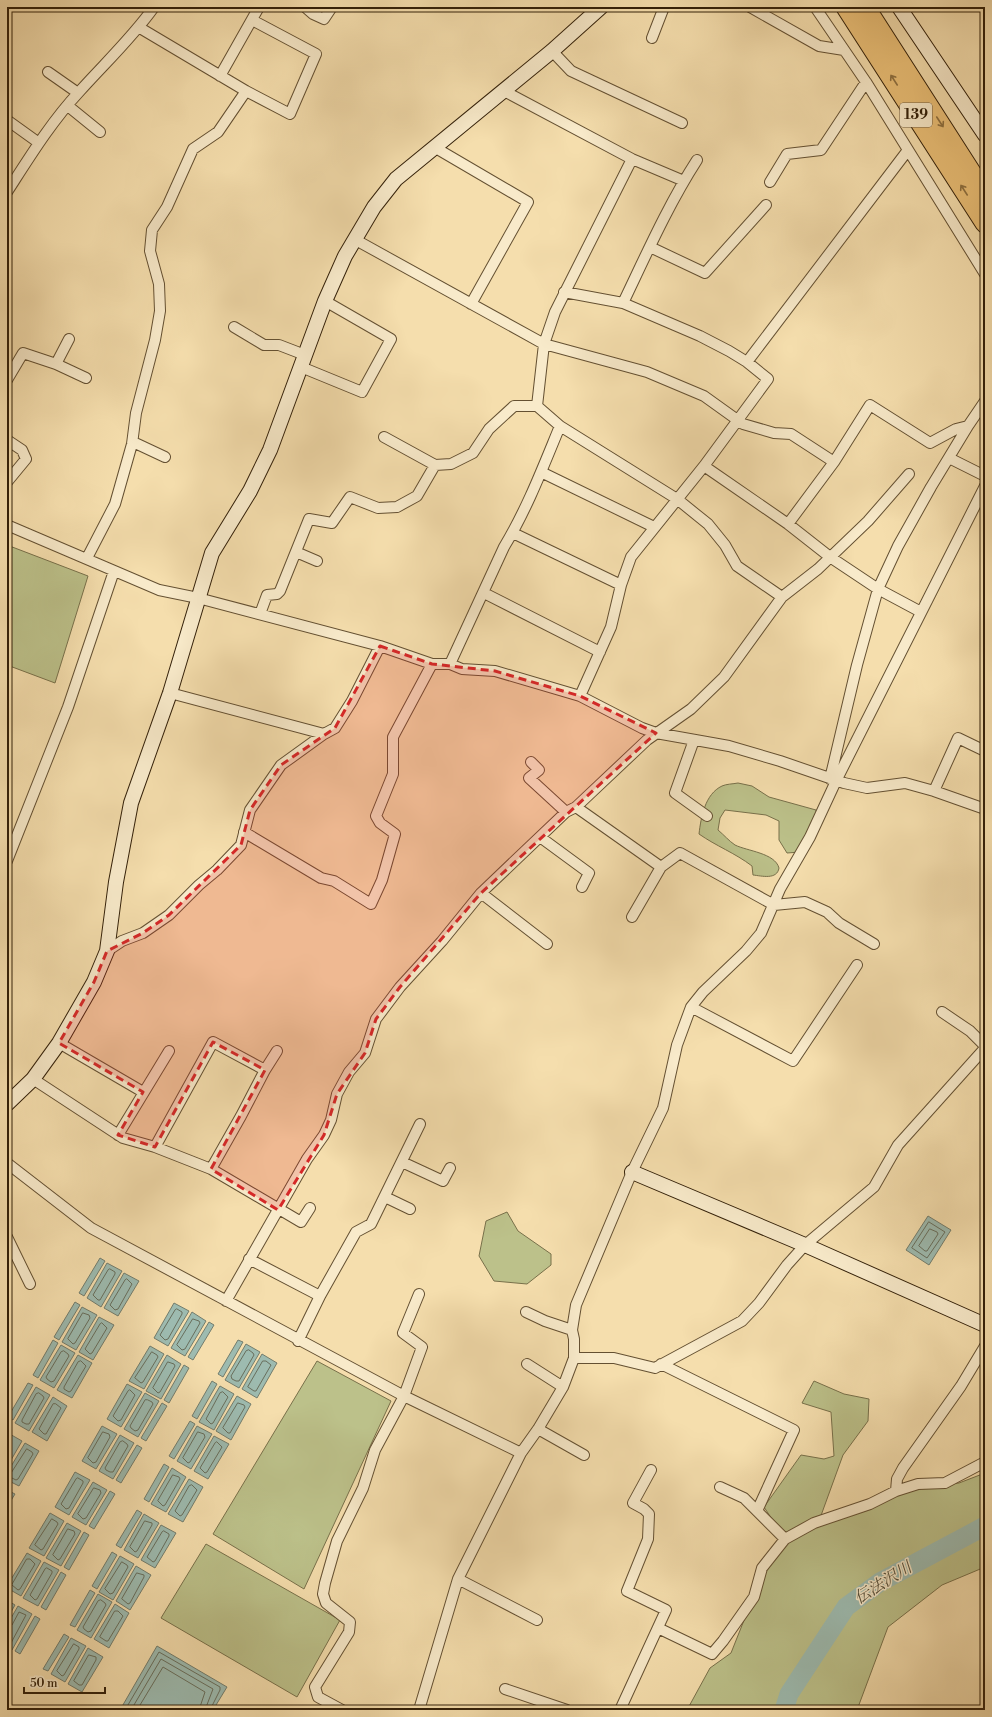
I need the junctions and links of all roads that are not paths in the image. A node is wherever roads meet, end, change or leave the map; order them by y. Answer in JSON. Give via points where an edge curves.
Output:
{"nodes":[{"id":1,"x":154,"y":7,"type":"edge"},
{"id":2,"x":259,"y":7,"type":"edge"},
{"id":3,"x":306,"y":7,"type":"edge"},
{"id":4,"x":332,"y":7,"type":"edge"},
{"id":5,"x":601,"y":7,"type":"edge"},
{"id":6,"x":664,"y":7,"type":"edge"},
{"id":7,"x":750,"y":7,"type":"edge"},
{"id":8,"x":815,"y":7,"type":"edge"},
{"id":9,"x":846,"y":7,"type":"edge"},
{"id":10,"x":865,"y":7,"type":"edge"},
{"id":11,"x":900,"y":7,"type":"edge"},
{"id":12,"x":252,"y":20,"type":"junction"},
{"id":13,"x":140,"y":28,"type":"junction"},
{"id":14,"x":652,"y":38,"type":"dead end"},
{"id":15,"x":844,"y":50,"type":"junction"},
{"id":16,"x":552,"y":51,"type":"junction"},
{"id":17,"x":48,"y":72,"type":"dead end"},
{"id":18,"x":220,"y":76,"type":"junction"},
{"id":19,"x":866,"y":82,"type":"junction"},
{"id":20,"x":246,"y":91,"type":"junction"},
{"id":21,"x":504,"y":91,"type":"junction"},
{"id":22,"x":78,"y":93,"type":"junction"},
{"id":23,"x":68,"y":106,"type":"junction"},
{"id":24,"x":7,"y":120,"type":"edge"},
{"id":25,"x":682,"y":124,"type":"dead end"},
{"id":26,"x":100,"y":132,"type":"dead end"},
{"id":27,"x":985,"y":135,"type":"edge"},
{"id":28,"x":39,"y":143,"type":"junction"},
{"id":29,"x":434,"y":147,"type":"junction"},
{"id":30,"x":908,"y":150,"type":"junction"},
{"id":31,"x":632,"y":158,"type":"junction"},
{"id":32,"x":697,"y":160,"type":"dead end"},
{"id":33,"x":684,"y":181,"type":"junction"},
{"id":34,"x":770,"y":182,"type":"dead end"},
{"id":35,"x":7,"y":192,"type":"edge"},
{"id":36,"x":985,"y":194,"type":"edge"},
{"id":37,"x":766,"y":205,"type":"dead end"},
{"id":38,"x":985,"y":223,"type":"edge"},
{"id":39,"x":354,"y":239,"type":"junction"},
{"id":40,"x":650,"y":246,"type":"junction"},
{"id":41,"x":985,"y":274,"type":"edge"},
{"id":42,"x":564,"y":292,"type":"junction"},
{"id":43,"x":325,"y":301,"type":"junction"},
{"id":44,"x":623,"y":303,"type":"junction"},
{"id":45,"x":471,"y":304,"type":"junction"},
{"id":46,"x":234,"y":327,"type":"dead end"},
{"id":47,"x":69,"y":338,"type":"dead end"},
{"id":48,"x":544,"y":344,"type":"junction"},
{"id":49,"x":303,"y":361,"type":"junction"},
{"id":50,"x":747,"y":362,"type":"junction"},
{"id":51,"x":56,"y":364,"type":"junction"},
{"id":52,"x":86,"y":378,"type":"dead end"},
{"id":53,"x":7,"y":380,"type":"edge"},
{"id":54,"x":985,"y":401,"type":"edge"},
{"id":55,"x":537,"y":406,"type":"junction"},
{"id":56,"x":738,"y":420,"type":"junction"},
{"id":57,"x":560,"y":426,"type":"junction"},
{"id":58,"x":968,"y":426,"type":"junction"},
{"id":59,"x":384,"y":437,"type":"dead end"},
{"id":60,"x":7,"y":440,"type":"edge"},
{"id":61,"x":132,"y":442,"type":"junction"},
{"id":62,"x":165,"y":458,"type":"dead end"},
{"id":63,"x":949,"y":458,"type":"junction"},
{"id":64,"x":834,"y":462,"type":"junction"},
{"id":65,"x":435,"y":465,"type":"junction"},
{"id":66,"x":704,"y":466,"type":"junction"},
{"id":67,"x":541,"y":472,"type":"junction"},
{"id":68,"x":909,"y":474,"type":"dead end"},
{"id":69,"x":985,"y":476,"type":"edge"},
{"id":70,"x":7,"y":482,"type":"edge"},
{"id":71,"x":985,"y":486,"type":"edge"},
{"id":72,"x":677,"y":499,"type":"junction"},
{"id":73,"x":788,"y":524,"type":"junction"},
{"id":74,"x":7,"y":525,"type":"edge"},
{"id":75,"x":654,"y":527,"type":"junction"},
{"id":76,"x":513,"y":533,"type":"junction"},
{"id":77,"x":296,"y":552,"type":"junction"},
{"id":78,"x":830,"y":557,"type":"junction"},
{"id":79,"x":87,"y":558,"type":"junction"},
{"id":80,"x":317,"y":561,"type":"dead end"},
{"id":81,"x":114,"y":571,"type":"junction"},
{"id":82,"x":621,"y":585,"type":"junction"},
{"id":83,"x":878,"y":589,"type":"junction"},
{"id":84,"x":484,"y":593,"type":"junction"},
{"id":85,"x":782,"y":597,"type":"junction"},
{"id":86,"x":198,"y":598,"type":"junction"},
{"id":87,"x":921,"y":612,"type":"junction"},
{"id":88,"x":260,"y":614,"type":"junction"},
{"id":89,"x":380,"y":646,"type":"junction"},
{"id":90,"x":600,"y":652,"type":"junction"},
{"id":91,"x":432,"y":664,"type":"junction"},
{"id":92,"x":450,"y":664,"type":"junction"},
{"id":93,"x":170,"y":693,"type":"junction"},
{"id":94,"x":580,"y":696,"type":"junction"},
{"id":95,"x":656,"y":733,"type":"junction"},
{"id":96,"x":324,"y":734,"type":"junction"},
{"id":97,"x":694,"y":740,"type":"junction"},
{"id":98,"x":985,"y":751,"type":"edge"},
{"id":99,"x":531,"y":762,"type":"dead end"},
{"id":100,"x":833,"y":780,"type":"junction"},
{"id":101,"x":934,"y":791,"type":"junction"},
{"id":102,"x":576,"y":807,"type":"junction"},
{"id":103,"x":985,"y":809,"type":"edge"},
{"id":104,"x":566,"y":812,"type":"junction"},
{"id":105,"x":707,"y":816,"type":"dead end"},
{"id":106,"x":244,"y":832,"type":"junction"},
{"id":107,"x":540,"y":837,"type":"junction"},
{"id":108,"x":7,"y":861,"type":"edge"},
{"id":109,"x":662,"y":867,"type":"junction"},
{"id":110,"x":582,"y":887,"type":"dead end"},
{"id":111,"x":481,"y":893,"type":"junction"},
{"id":112,"x":774,"y":905,"type":"junction"},
{"id":113,"x":632,"y":917,"type":"dead end"},
{"id":114,"x":547,"y":944,"type":"dead end"},
{"id":115,"x":874,"y":944,"type":"dead end"},
{"id":116,"x":107,"y":951,"type":"junction"},
{"id":117,"x":857,"y":965,"type":"dead end"},
{"id":118,"x":691,"y":1007,"type":"junction"},
{"id":119,"x":942,"y":1012,"type":"dead end"},
{"id":120,"x":59,"y":1043,"type":"junction"},
{"id":121,"x":985,"y":1047,"type":"edge"},
{"id":122,"x":277,"y":1050,"type":"dead end"},
{"id":123,"x":169,"y":1051,"type":"dead end"},
{"id":124,"x":265,"y":1070,"type":"junction"},
{"id":125,"x":33,"y":1080,"type":"junction"},
{"id":126,"x":143,"y":1092,"type":"junction"},
{"id":127,"x":7,"y":1104,"type":"edge"},
{"id":128,"x":420,"y":1124,"type":"dead end"},
{"id":129,"x":118,"y":1135,"type":"junction"},
{"id":130,"x":155,"y":1147,"type":"junction"},
{"id":131,"x":402,"y":1162,"type":"junction"},
{"id":132,"x":7,"y":1163,"type":"edge"},
{"id":133,"x":450,"y":1168,"type":"dead end"},
{"id":134,"x":211,"y":1169,"type":"junction"},
{"id":135,"x":632,"y":1172,"type":"junction"},
{"id":136,"x":385,"y":1197,"type":"junction"},
{"id":137,"x":310,"y":1208,"type":"dead end"},
{"id":138,"x":410,"y":1209,"type":"dead end"},
{"id":139,"x":278,"y":1210,"type":"junction"},
{"id":140,"x":7,"y":1237,"type":"edge"},
{"id":141,"x":805,"y":1245,"type":"junction"},
{"id":142,"x":249,"y":1259,"type":"junction"},
{"id":143,"x":30,"y":1284,"type":"dead end"},
{"id":144,"x":419,"y":1294,"type":"dead end"},
{"id":145,"x":320,"y":1296,"type":"junction"},
{"id":146,"x":226,"y":1301,"type":"junction"},
{"id":147,"x":526,"y":1312,"type":"dead end"},
{"id":148,"x":985,"y":1325,"type":"edge"},
{"id":149,"x":572,"y":1330,"type":"junction"},
{"id":150,"x":298,"y":1341,"type":"junction"},
{"id":151,"x":985,"y":1346,"type":"edge"},
{"id":152,"x":574,"y":1358,"type":"junction"},
{"id":153,"x":527,"y":1364,"type":"dead end"},
{"id":154,"x":661,"y":1364,"type":"junction"},
{"id":155,"x":563,"y":1387,"type":"junction"},
{"id":156,"x":404,"y":1396,"type":"junction"},
{"id":157,"x":538,"y":1429,"type":"junction"},
{"id":158,"x":521,"y":1453,"type":"junction"},
{"id":159,"x":584,"y":1455,"type":"dead end"},
{"id":160,"x":985,"y":1462,"type":"edge"},
{"id":161,"x":651,"y":1470,"type":"dead end"},
{"id":162,"x":720,"y":1487,"type":"dead end"},
{"id":163,"x":896,"y":1491,"type":"junction"},
{"id":164,"x":757,"y":1511,"type":"junction"},
{"id":165,"x":785,"y":1538,"type":"junction"},
{"id":166,"x":458,"y":1579,"type":"junction"},
{"id":167,"x":536,"y":1620,"type":"dead end"},
{"id":168,"x":658,"y":1628,"type":"junction"},
{"id":169,"x":504,"y":1689,"type":"dead end"},
{"id":170,"x":342,"y":1710,"type":"edge"},
{"id":171,"x":419,"y":1710,"type":"edge"},
{"id":172,"x":567,"y":1710,"type":"edge"},
{"id":173,"x":620,"y":1710,"type":"edge"}],
"edges":[{"from":1,"to":13,"type":"street"},
{"from":2,"to":12,"type":"street"},
{"from":3,"to":4,"type":"street","via":[[313,14],[324,18]]},
{"from":5,"to":16,"type":"street"},
{"from":6,"to":14,"type":"street"},
{"from":7,"to":15,"type":"street","via":[[818,46]]},
{"from":8,"to":15,"type":"street"},
{"from":38,"to":9,"type":"highway","number":"139","one_way":true},
{"from":10,"to":36,"type":"highway","number":"139","one_way":true},
{"from":11,"to":27,"type":"street"},
{"from":12,"to":18,"type":"street"},
{"from":12,"to":20,"type":"street","via":[[316,54],[290,114]]},
{"from":13,"to":18,"type":"street"},
{"from":13,"to":22,"type":"street"},
{"from":15,"to":19,"type":"street"},
{"from":16,"to":21,"type":"street"},
{"from":16,"to":25,"type":"street","via":[[571,71]]},
{"from":17,"to":22,"type":"street"},
{"from":18,"to":20,"type":"street"},
{"from":19,"to":30,"type":"street"},
{"from":19,"to":34,"type":"street","via":[[822,150],[787,154]]},
{"from":20,"to":61,"type":"street","via":[[218,132],[193,149],[167,207],[152,230],[150,251],[159,284],[160,311],[136,413]]},
{"from":21,"to":29,"type":"street"},
{"from":21,"to":31,"type":"street"},
{"from":22,"to":23,"type":"street"},
{"from":23,"to":26,"type":"street"},
{"from":23,"to":28,"type":"street"},
{"from":24,"to":28,"type":"street"},
{"from":28,"to":35,"type":"street"},
{"from":29,"to":39,"type":"street","via":[[396,179]]},
{"from":29,"to":45,"type":"street","via":[[528,202]]},
{"from":30,"to":41,"type":"street"},
{"from":30,"to":50,"type":"street"},
{"from":31,"to":33,"type":"street"},
{"from":31,"to":42,"type":"street"},
{"from":32,"to":33,"type":"street"},
{"from":33,"to":40,"type":"street"},
{"from":37,"to":40,"type":"street","via":[[705,274]]},
{"from":39,"to":43,"type":"street"},
{"from":39,"to":45,"type":"street"},
{"from":40,"to":44,"type":"street"},
{"from":42,"to":44,"type":"street"},
{"from":42,"to":48,"type":"street","via":[[554,312]]},
{"from":43,"to":49,"type":"street"},
{"from":43,"to":49,"type":"street","via":[[391,339],[362,392]]},
{"from":44,"to":50,"type":"street","via":[[700,336]]},
{"from":45,"to":48,"type":"street"},
{"from":46,"to":49,"type":"street","via":[[264,345],[279,345]]},
{"from":47,"to":51,"type":"street"},
{"from":48,"to":55,"type":"street"},
{"from":48,"to":56,"type":"street","via":[[647,372],[704,396]]},
{"from":49,"to":86,"type":"street","via":[[270,450],[250,490],[212,552]]},
{"from":50,"to":56,"type":"street","via":[[768,379]]},
{"from":51,"to":52,"type":"street"},
{"from":51,"to":53,"type":"street","via":[[23,353]]},
{"from":54,"to":58,"type":"street"},
{"from":55,"to":57,"type":"street"},
{"from":55,"to":65,"type":"street","via":[[514,406],[489,429],[473,453],[451,464]]},
{"from":56,"to":64,"type":"street","via":[[743,424],[774,433],[791,434]]},
{"from":56,"to":66,"type":"street"},
{"from":57,"to":67,"type":"street"},
{"from":57,"to":72,"type":"street"},
{"from":58,"to":63,"type":"street"},
{"from":58,"to":64,"type":"street","via":[[956,429],[930,443],[870,405]]},
{"from":59,"to":65,"type":"street"},
{"from":60,"to":70,"type":"street","via":[[22,450],[26,459]]},
{"from":61,"to":62,"type":"street"},
{"from":61,"to":79,"type":"street","via":[[115,504]]},
{"from":63,"to":69,"type":"street"},
{"from":63,"to":83,"type":"street","via":[[898,546]]},
{"from":64,"to":73,"type":"street"},
{"from":65,"to":77,"type":"street","via":[[417,496],[397,507],[378,508],[350,497],[332,523],[309,519]]},
{"from":66,"to":72,"type":"street"},
{"from":66,"to":73,"type":"street"},
{"from":67,"to":75,"type":"street"},
{"from":67,"to":76,"type":"street"},
{"from":68,"to":78,"type":"street","via":[[868,521]]},
{"from":71,"to":87,"type":"street"},
{"from":72,"to":75,"type":"street"},
{"from":72,"to":85,"type":"street","via":[[708,524],[725,545],[737,566]]},
{"from":73,"to":78,"type":"street"},
{"from":74,"to":79,"type":"street"},
{"from":75,"to":82,"type":"street","via":[[631,557]]},
{"from":76,"to":82,"type":"street"},
{"from":76,"to":84,"type":"street","via":[[504,547]]},
{"from":77,"to":80,"type":"street"},
{"from":77,"to":88,"type":"street","via":[[280,591],[267,595]]},
{"from":78,"to":83,"type":"street"},
{"from":78,"to":85,"type":"street"},
{"from":79,"to":81,"type":"street"},
{"from":81,"to":86,"type":"street","via":[[159,590]]},
{"from":81,"to":108,"type":"street","via":[[68,707]]},
{"from":82,"to":90,"type":"street","via":[[611,627]]},
{"from":83,"to":87,"type":"street"},
{"from":83,"to":100,"type":"street","via":[[857,665]]},
{"from":84,"to":90,"type":"street"},
{"from":84,"to":92,"type":"street"},
{"from":85,"to":95,"type":"street","via":[[724,677],[691,709]]},
{"from":86,"to":88,"type":"street"},
{"from":86,"to":93,"type":"street"},
{"from":87,"to":100,"type":"street"},
{"from":88,"to":89,"type":"street"},
{"from":89,"to":91,"type":"street"},
{"from":89,"to":96,"type":"street","via":[[335,728]]},
{"from":90,"to":94,"type":"street"},
{"from":91,"to":92,"type":"street"},
{"from":91,"to":106,"type":"street","via":[[393,737],[393,774],[376,816],[380,823],[395,834],[382,880],[371,904],[334,881],[321,878]]},
{"from":92,"to":94,"type":"street","via":[[462,669],[495,670]]},
{"from":93,"to":96,"type":"street"},
{"from":93,"to":116,"type":"street","via":[[131,803],[116,882]]},
{"from":94,"to":95,"type":"street"},
{"from":95,"to":97,"type":"street"},
{"from":95,"to":102,"type":"street"},
{"from":96,"to":106,"type":"street","via":[[281,764],[250,810]]},
{"from":97,"to":100,"type":"street","via":[[729,746]]},
{"from":97,"to":105,"type":"street","via":[[675,793]]},
{"from":98,"to":101,"type":"street","via":[[958,738]]},
{"from":99,"to":104,"type":"street","via":[[539,770],[529,778]]},
{"from":100,"to":101,"type":"street","via":[[867,788],[905,783]]},
{"from":100,"to":112,"type":"street","via":[[810,837],[780,889]]},
{"from":101,"to":103,"type":"street"},
{"from":102,"to":104,"type":"street"},
{"from":102,"to":109,"type":"street"},
{"from":104,"to":107,"type":"street"},
{"from":106,"to":116,"type":"street","via":[[241,845],[169,915],[143,933]]},
{"from":107,"to":110,"type":"street","via":[[589,873]]},
{"from":107,"to":111,"type":"street"},
{"from":109,"to":112,"type":"street","via":[[680,853]]},
{"from":109,"to":113,"type":"street"},
{"from":111,"to":114,"type":"street"},
{"from":111,"to":139,"type":"street","via":[[400,987],[376,1020],[365,1053],[349,1072],[337,1094],[331,1120],[324,1135]]},
{"from":112,"to":115,"type":"street","via":[[805,902],[827,912],[839,923]]},
{"from":112,"to":118,"type":"street","via":[[761,933]]},
{"from":116,"to":120,"type":"street","via":[[94,982]]},
{"from":117,"to":118,"type":"street","via":[[793,1061]]},
{"from":118,"to":135,"type":"street","via":[[677,1045],[663,1108]]},
{"from":119,"to":121,"type":"street","via":[[970,1031]]},
{"from":120,"to":125,"type":"street"},
{"from":120,"to":126,"type":"street"},
{"from":121,"to":141,"type":"street","via":[[898,1145],[874,1186]]},
{"from":122,"to":124,"type":"street"},
{"from":123,"to":126,"type":"street"},
{"from":124,"to":130,"type":"street","via":[[213,1042]]},
{"from":124,"to":134,"type":"street"},
{"from":125,"to":127,"type":"street"},
{"from":125,"to":129,"type":"street"},
{"from":126,"to":129,"type":"street"},
{"from":128,"to":131,"type":"street"},
{"from":129,"to":130,"type":"street"},
{"from":130,"to":134,"type":"street"},
{"from":131,"to":133,"type":"street","via":[[443,1181]]},
{"from":131,"to":136,"type":"street"},
{"from":132,"to":146,"type":"street","via":[[90,1228]]},
{"from":134,"to":139,"type":"street"},
{"from":135,"to":141,"type":"street"},
{"from":135,"to":149,"type":"street","via":[[576,1305]]},
{"from":136,"to":138,"type":"street"},
{"from":136,"to":145,"type":"street","via":[[371,1224],[356,1232]]},
{"from":137,"to":139,"type":"street","via":[[301,1222]]},
{"from":139,"to":142,"type":"street"},
{"from":140,"to":143,"type":"street"},
{"from":141,"to":148,"type":"street"},
{"from":141,"to":154,"type":"street","via":[[742,1321]]},
{"from":142,"to":145,"type":"street"},
{"from":142,"to":146,"type":"street"},
{"from":144,"to":156,"type":"street","via":[[403,1333],[422,1347]]},
{"from":145,"to":150,"type":"street"},
{"from":146,"to":150,"type":"street"},
{"from":147,"to":149,"type":"street"},
{"from":149,"to":152,"type":"street"},
{"from":150,"to":156,"type":"street"},
{"from":151,"to":163,"type":"street","via":[[961,1386],[903,1468]]},
{"from":152,"to":154,"type":"street","via":[[614,1358],[655,1368]]},
{"from":152,"to":155,"type":"street"},
{"from":153,"to":155,"type":"street"},
{"from":154,"to":164,"type":"street","via":[[794,1430]]},
{"from":155,"to":157,"type":"street"},
{"from":156,"to":158,"type":"street"},
{"from":156,"to":170,"type":"street","via":[[375,1450],[363,1488],[337,1541],[323,1594],[326,1603],[350,1622],[349,1632],[315,1687],[318,1697]]},
{"from":157,"to":158,"type":"street"},
{"from":157,"to":159,"type":"street"},
{"from":158,"to":166,"type":"street"},
{"from":160,"to":163,"type":"street","via":[[945,1483],[918,1484]]},
{"from":161,"to":168,"type":"street","via":[[633,1503],[644,1508],[649,1514],[648,1539],[627,1591],[666,1610]]},
{"from":162,"to":164,"type":"street","via":[[744,1498]]},
{"from":163,"to":165,"type":"street","via":[[870,1504],[814,1522]]},
{"from":164,"to":165,"type":"street"},
{"from":165,"to":168,"type":"street","via":[[762,1568],[754,1597],[712,1654]]},
{"from":166,"to":167,"type":"street"},
{"from":166,"to":171,"type":"street"},
{"from":168,"to":173,"type":"street"},
{"from":169,"to":172,"type":"street"}]}
